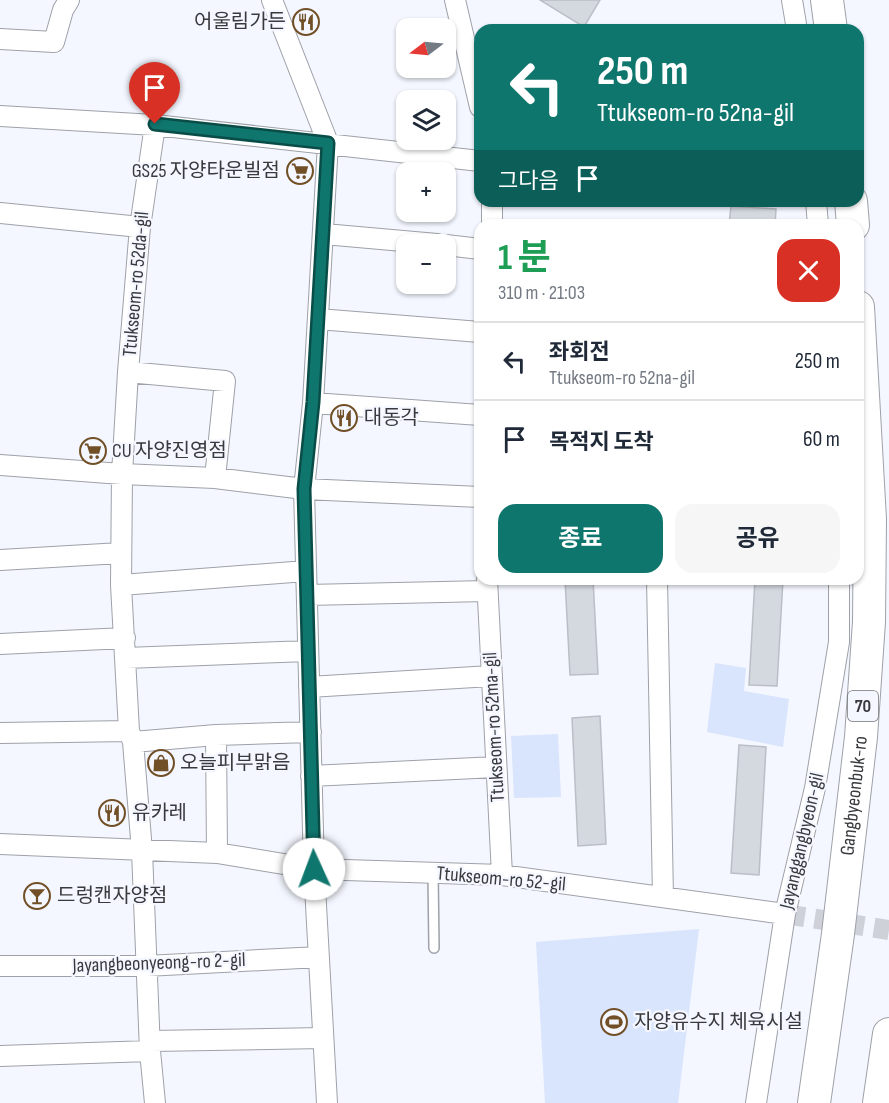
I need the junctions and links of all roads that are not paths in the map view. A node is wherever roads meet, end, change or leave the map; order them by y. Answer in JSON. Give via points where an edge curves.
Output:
{"nodes":[{"id":1,"x":69,"y":0,"type":"edge"},
{"id":2,"x":272,"y":0,"type":"edge"},
{"id":3,"x":455,"y":0,"type":"edge"},
{"id":4,"x":792,"y":0,"type":"edge"},
{"id":5,"x":827,"y":0,"type":"edge"},
{"id":6,"x":796,"y":24,"type":"edge"},
{"id":7,"x":830,"y":24,"type":"edge"},
{"id":8,"x":0,"y":39,"type":"edge"},
{"id":9,"x":474,"y":81,"type":"edge"},
{"id":10,"x":0,"y":116,"type":"edge"},
{"id":11,"x":155,"y":124,"type":"junction"},
{"id":12,"x":328,"y":143,"type":"junction"},
{"id":13,"x":474,"y":160,"type":"edge"},
{"id":14,"x":0,"y":213,"type":"edge"},
{"id":15,"x":140,"y":227,"type":"junction"},
{"id":16,"x":324,"y":234,"type":"junction"},
{"id":17,"x":396,"y":240,"type":"edge"},
{"id":18,"x":456,"y":246,"type":"edge"},
{"id":19,"x":474,"y":248,"type":"edge"},
{"id":20,"x":318,"y":319,"type":"junction"},
{"id":21,"x":474,"y":332,"type":"edge"},
{"id":22,"x":128,"y":372,"type":"junction"},
{"id":23,"x":313,"y":402,"type":"junction"},
{"id":24,"x":864,"y":413,"type":"edge"},
{"id":25,"x":474,"y":415,"type":"edge"},
{"id":26,"x":0,"y":465,"type":"edge"},
{"id":27,"x":122,"y":474,"type":"junction"},
{"id":28,"x":215,"y":478,"type":"junction"},
{"id":29,"x":304,"y":489,"type":"junction"},
{"id":30,"x":474,"y":497,"type":"edge"},
{"id":31,"x":121,"y":553,"type":"junction"},
{"id":32,"x":0,"y":560,"type":"edge"},
{"id":33,"x":306,"y":571,"type":"junction"},
{"id":34,"x":121,"y":585,"type":"junction"},
{"id":35,"x":487,"y":585,"type":"edge"},
{"id":36,"x":657,"y":585,"type":"edge"},
{"id":37,"x":839,"y":585,"type":"edge"},
{"id":38,"x":307,"y":596,"type":"junction"},
{"id":39,"x":125,"y":638,"type":"junction"},
{"id":40,"x":0,"y":644,"type":"edge"},
{"id":41,"x":308,"y":651,"type":"junction"},
{"id":42,"x":126,"y":658,"type":"junction"},
{"id":43,"x":491,"y":676,"type":"junction"},
{"id":44,"x":309,"y":687,"type":"junction"},
{"id":45,"x":311,"y":732,"type":"junction"},
{"id":46,"x":0,"y":733,"type":"edge"},
{"id":47,"x":216,"y":735,"type":"junction"},
{"id":48,"x":131,"y":736,"type":"junction"},
{"id":49,"x":496,"y":767,"type":"junction"},
{"id":50,"x":311,"y":776,"type":"junction"},
{"id":51,"x":0,"y":844,"type":"edge"},
{"id":52,"x":142,"y":850,"type":"junction"},
{"id":53,"x":217,"y":853,"type":"junction"},
{"id":54,"x":314,"y":869,"type":"junction"},
{"id":55,"x":434,"y":873,"type":"junction"},
{"id":56,"x":502,"y":875,"type":"junction"},
{"id":57,"x":663,"y":897,"type":"junction"},
{"id":58,"x":785,"y":914,"type":"junction"},
{"id":59,"x":434,"y":948,"type":"dead end"},
{"id":60,"x":319,"y":957,"type":"junction"},
{"id":61,"x":0,"y":966,"type":"edge"},
{"id":62,"x":146,"y":966,"type":"junction"},
{"id":63,"x":889,"y":1034,"type":"edge"},
{"id":64,"x":323,"y":1038,"type":"junction"},
{"id":65,"x":151,"y":1046,"type":"junction"},
{"id":66,"x":0,"y":1056,"type":"edge"},
{"id":67,"x":154,"y":1103,"type":"edge"},
{"id":68,"x":327,"y":1103,"type":"edge"},
{"id":69,"x":756,"y":1103,"type":"edge"},
{"id":70,"x":814,"y":1103,"type":"edge"},
{"id":71,"x":879,"y":1103,"type":"edge"}],
"edges":[{"from":1,"to":8,"type":"street","via":[[54,42]]},
{"from":2,"to":12,"type":"street"},
{"from":3,"to":9,"type":"street"},
{"from":4,"to":6,"type":"street"},
{"from":5,"to":7,"type":"highway"},
{"from":10,"to":11,"type":"street"},
{"from":11,"to":12,"type":"street"},
{"from":11,"to":15,"type":"street","name":"Ttukseom-ro 52da-gil"},
{"from":12,"to":13,"type":"street"},
{"from":12,"to":16,"type":"street"},
{"from":14,"to":15,"type":"street"},
{"from":15,"to":22,"type":"street","name":"Ttukseom-ro 52da-gil"},
{"from":16,"to":17,"type":"street"},
{"from":16,"to":20,"type":"street"},
{"from":18,"to":19,"type":"street"},
{"from":20,"to":21,"type":"street"},
{"from":20,"to":23,"type":"street"},
{"from":22,"to":27,"type":"street","name":"Ttukseom-ro 52da-gil"},
{"from":22,"to":28,"type":"street","name":"Ttukseom-ro 52da-gil","via":[[225,381]]},
{"from":23,"to":25,"type":"street"},
{"from":23,"to":29,"type":"street"},
{"from":24,"to":70,"type":"highway","name":"Gangbyeonbuk-ro","number":"70","via":[[870,519],[869,622],[861,737]]},
{"from":26,"to":27,"type":"street"},
{"from":27,"to":28,"type":"street"},
{"from":27,"to":31,"type":"street","name":"Ttukseom-ro 52da-gil"},
{"from":28,"to":29,"type":"street"},
{"from":29,"to":30,"type":"street"},
{"from":29,"to":33,"type":"street"},
{"from":31,"to":32,"type":"street"},
{"from":31,"to":34,"type":"street","name":"Ttukseom-ro 52da-gil"},
{"from":33,"to":34,"type":"street"},
{"from":33,"to":38,"type":"street"},
{"from":34,"to":39,"type":"street","name":"Ttukseom-ro 52da-gil"},
{"from":35,"to":38,"type":"street"},
{"from":35,"to":43,"type":"street","name":"Ttukseom-ro 52ma-gil"},
{"from":36,"to":57,"type":"street"},
{"from":37,"to":58,"type":"street","name":"Jayanggangbyeon-gil","via":[[839,642],[821,754]]},
{"from":38,"to":41,"type":"street"},
{"from":39,"to":40,"type":"street"},
{"from":39,"to":42,"type":"street","name":"Ttukseom-ro 52da-gil"},
{"from":41,"to":42,"type":"street"},
{"from":41,"to":44,"type":"street"},
{"from":42,"to":48,"type":"street","name":"Ttukseom-ro 52da-gil"},
{"from":43,"to":44,"type":"street"},
{"from":43,"to":49,"type":"street","name":"Ttukseom-ro 52ma-gil"},
{"from":44,"to":45,"type":"street"},
{"from":45,"to":47,"type":"street"},
{"from":45,"to":50,"type":"street"},
{"from":46,"to":48,"type":"street"},
{"from":47,"to":48,"type":"street"},
{"from":47,"to":53,"type":"street"},
{"from":48,"to":52,"type":"street","name":"Ttukseom-ro 52da-gil"},
{"from":49,"to":50,"type":"street"},
{"from":49,"to":56,"type":"street","name":"Ttukseom-ro 52ma-gil"},
{"from":50,"to":54,"type":"street"},
{"from":51,"to":52,"type":"street","name":"Ttukseom-ro 52-gil"},
{"from":52,"to":53,"type":"street","name":"Ttukseom-ro 52-gil"},
{"from":52,"to":62,"type":"street","name":"Ttukseom-ro 52da-gil"},
{"from":53,"to":54,"type":"street","name":"Ttukseom-ro 52-gil"},
{"from":54,"to":55,"type":"street","name":"Ttukseom-ro 52-gil"},
{"from":54,"to":60,"type":"street"},
{"from":55,"to":56,"type":"street","name":"Ttukseom-ro 52-gil"},
{"from":55,"to":59,"type":"lane"},
{"from":56,"to":57,"type":"street","name":"Ttukseom-ro 52-gil"},
{"from":57,"to":58,"type":"street","name":"Ttukseom-ro 52-gil"},
{"from":58,"to":69,"type":"street","name":"Jayanggangbyeon-gil"},
{"from":60,"to":62,"type":"street","name":"Jayangbeonyeong-ro 2-gil"},
{"from":60,"to":64,"type":"street"},
{"from":61,"to":62,"type":"street","name":"Jayangbeonyeong-ro 2-gil"},
{"from":62,"to":65,"type":"street","name":"Ttukseom-ro 52da-gil"},
{"from":63,"to":71,"type":"highway"},
{"from":64,"to":65,"type":"street"},
{"from":64,"to":68,"type":"street"},
{"from":65,"to":66,"type":"street"},
{"from":65,"to":67,"type":"street","name":"Ttukseom-ro 52da-gil"}]}
